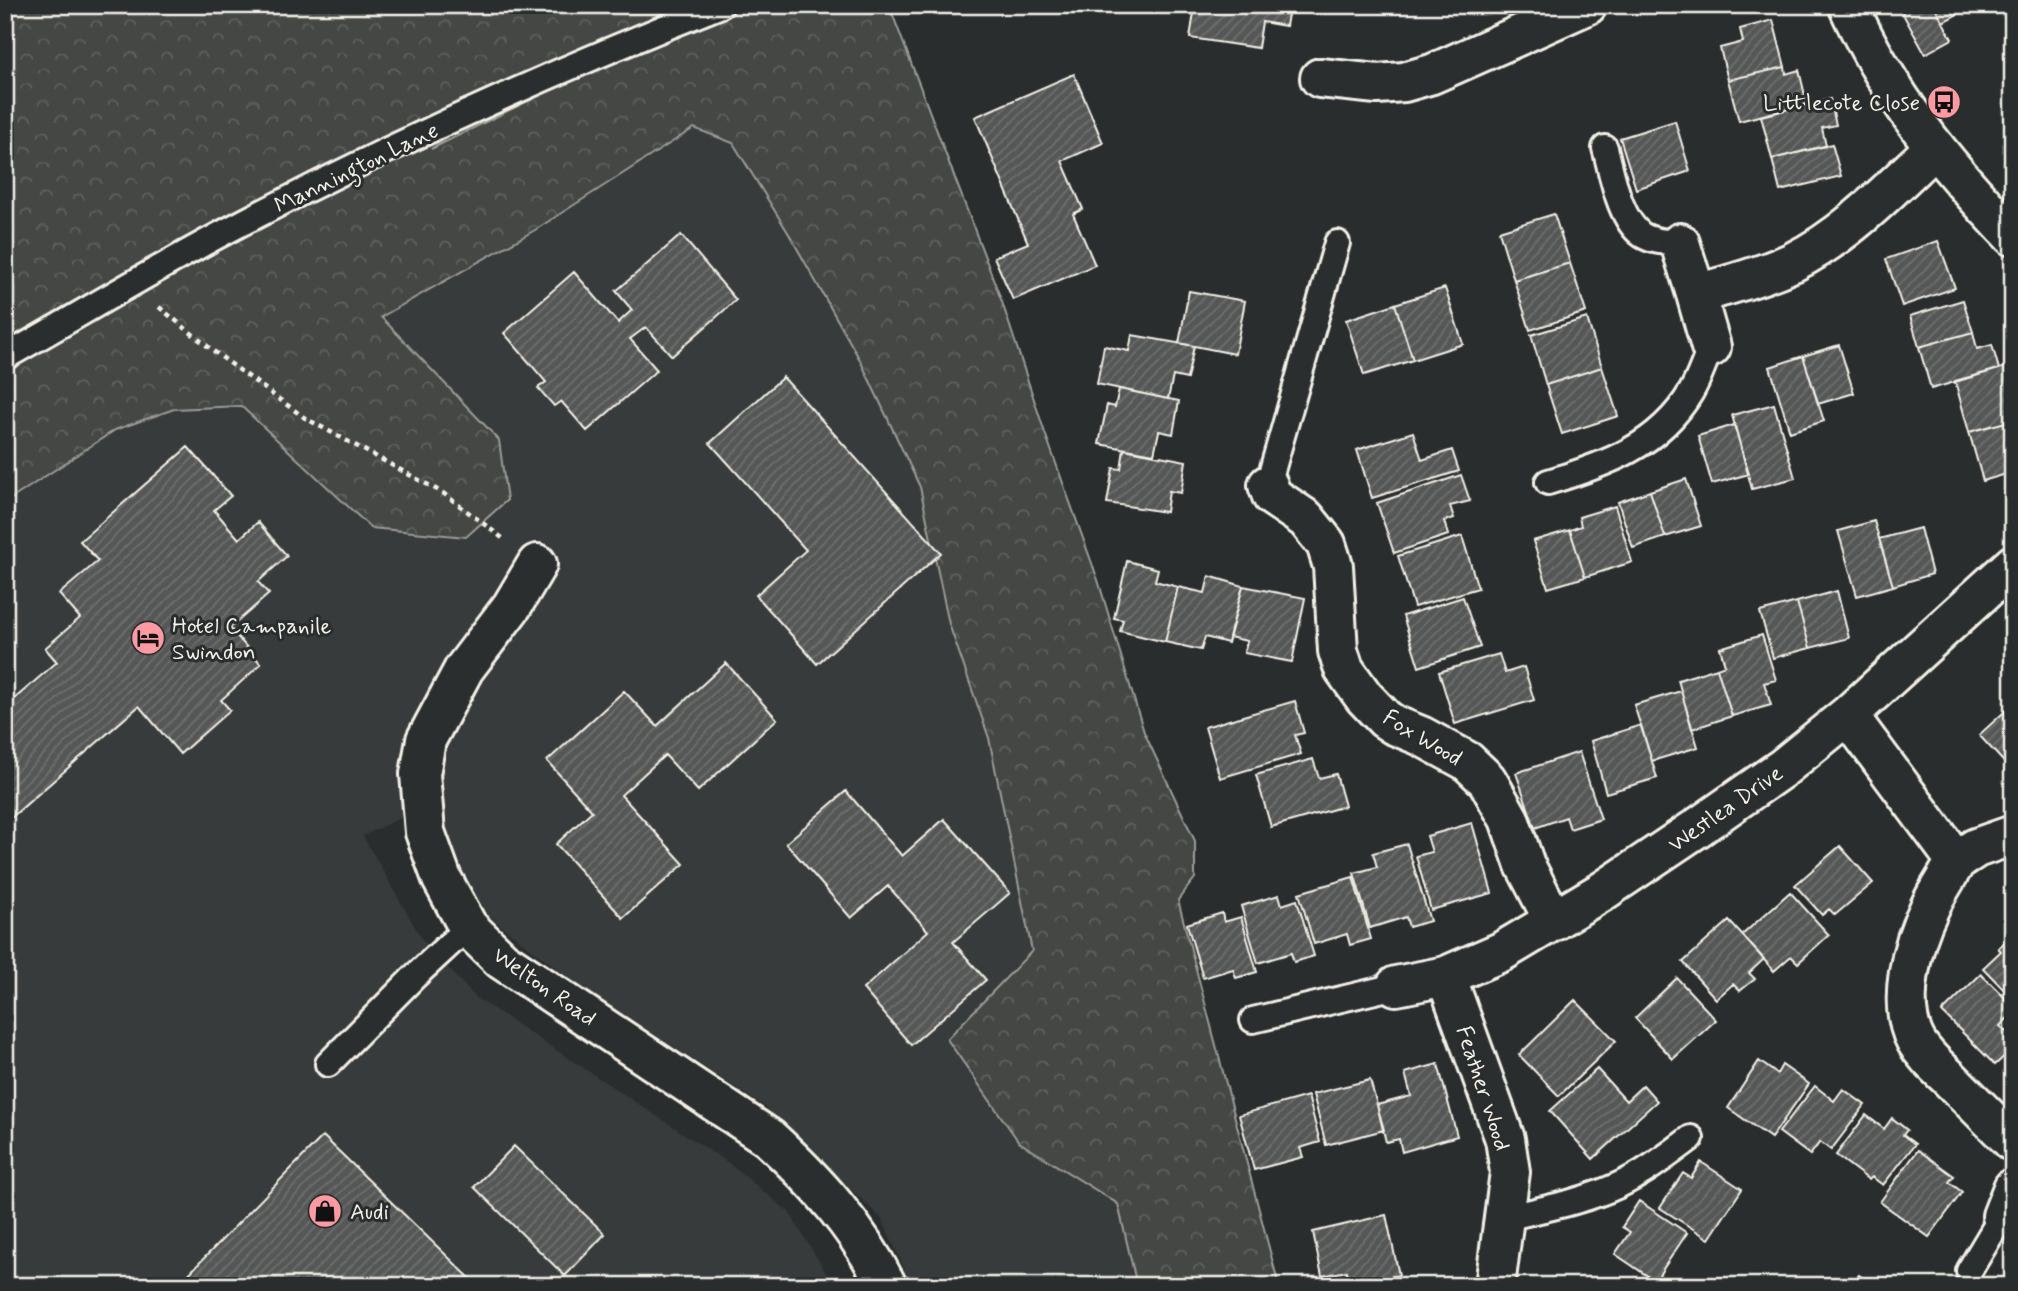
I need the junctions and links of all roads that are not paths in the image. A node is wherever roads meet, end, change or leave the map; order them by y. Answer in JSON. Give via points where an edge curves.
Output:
{"nodes":[{"id":1,"x":721,"y":5,"type":"edge"},
{"id":2,"x":1587,"y":5,"type":"edge"},
{"id":3,"x":1848,"y":5,"type":"edge"},
{"id":4,"x":1320,"y":78,"type":"dead end"},
{"id":5,"x":1605,"y":148,"type":"dead end"},
{"id":6,"x":1934,"y":148,"type":"junction"},
{"id":7,"x":2013,"y":236,"type":"edge"},
{"id":8,"x":1337,"y":243,"type":"dead end"},
{"id":9,"x":1680,"y":243,"type":"joint"},
{"id":10,"x":1696,"y":294,"type":"junction"},
{"id":11,"x":1711,"y":347,"type":"joint"},
{"id":12,"x":5,"y":358,"type":"edge"},
{"id":13,"x":1548,"y":482,"type":"dead end"},
{"id":14,"x":1268,"y":485,"type":"joint"},
{"id":15,"x":537,"y":564,"type":"road end"},
{"id":16,"x":2013,"y":565,"type":"edge"},
{"id":17,"x":1848,"y":715,"type":"junction"},
{"id":18,"x":2013,"y":835,"type":"edge"},
{"id":19,"x":1956,"y":861,"type":"junction"},
{"id":20,"x":1554,"y":921,"type":"junction"},
{"id":21,"x":468,"y":927,"type":"junction"},
{"id":22,"x":1446,"y":976,"type":"junction"},
{"id":23,"x":1396,"y":986,"type":"joint"},
{"id":24,"x":1253,"y":1020,"type":"dead end"},
{"id":25,"x":328,"y":1064,"type":"dead end"},
{"id":26,"x":1691,"y":1138,"type":"dead end"},
{"id":27,"x":2013,"y":1142,"type":"edge"},
{"id":28,"x":2007,"y":1202,"type":"edge"},
{"id":29,"x":1505,"y":1218,"type":"junction"},
{"id":30,"x":1969,"y":1271,"type":"dead end"},
{"id":31,"x":887,"y":1286,"type":"edge"},
{"id":32,"x":1494,"y":1286,"type":"edge"}],
"edges":[{"from":1,"to":12,"type":"lane","name":"Mannington Lane","via":[[533,84],[339,174],[219,235]]},
{"from":2,"to":4,"type":"street","via":[[1404,82]]},
{"from":3,"to":6,"type":"street","via":[[1902,105]]},
{"from":5,"to":9,"type":"lane","via":[[1626,217],[1642,234],[1659,242]]},
{"from":6,"to":7,"type":"street"},
{"from":6,"to":10,"type":"street","via":[[1834,238],[1760,275]]},
{"from":8,"to":14,"type":"lane"},
{"from":9,"to":10,"type":"street"},
{"from":10,"to":11,"type":"street"},
{"from":11,"to":13,"type":"lane","via":[[1692,391],[1668,424],[1591,470]]},
{"from":14,"to":20,"type":"street","name":"Fox Wood","via":[[1272,496],[1306,519],[1326,544],[1333,566],[1338,651],[1345,669],[1385,719],[1467,761],[1487,780]]},
{"from":15,"to":21,"type":"street","name":"Welton Road","via":[[464,669],[426,740],[420,774],[425,832],[442,879]]},
{"from":16,"to":17,"type":"street","name":"Westlea Drive"},
{"from":17,"to":19,"type":"street"},
{"from":17,"to":20,"type":"street","name":"Westlea Drive","via":[[1697,828]]},
{"from":18,"to":19,"type":"street","via":[[1976,848]]},
{"from":19,"to":27,"type":"street","via":[[1918,937],[1909,973],[1907,1013],[1926,1055]]},
{"from":20,"to":22,"type":"street","name":"Westlea Drive","via":[[1502,952]]},
{"from":21,"to":25,"type":"lane"},
{"from":21,"to":31,"type":"street","name":"Welton Road","via":[[502,960],[769,1138],[844,1215]]},
{"from":22,"to":23,"type":"street","name":"Westlea Drive"},
{"from":22,"to":29,"type":"street","name":"Feather Wood","via":[[1505,1139],[1510,1172]]},
{"from":23,"to":24,"type":"lane"},
{"from":26,"to":29,"type":"lane","via":[[1653,1167],[1619,1185],[1584,1199]]},
{"from":28,"to":30,"type":"lane"},
{"from":29,"to":32,"type":"street","name":"Feather Wood"}]}
